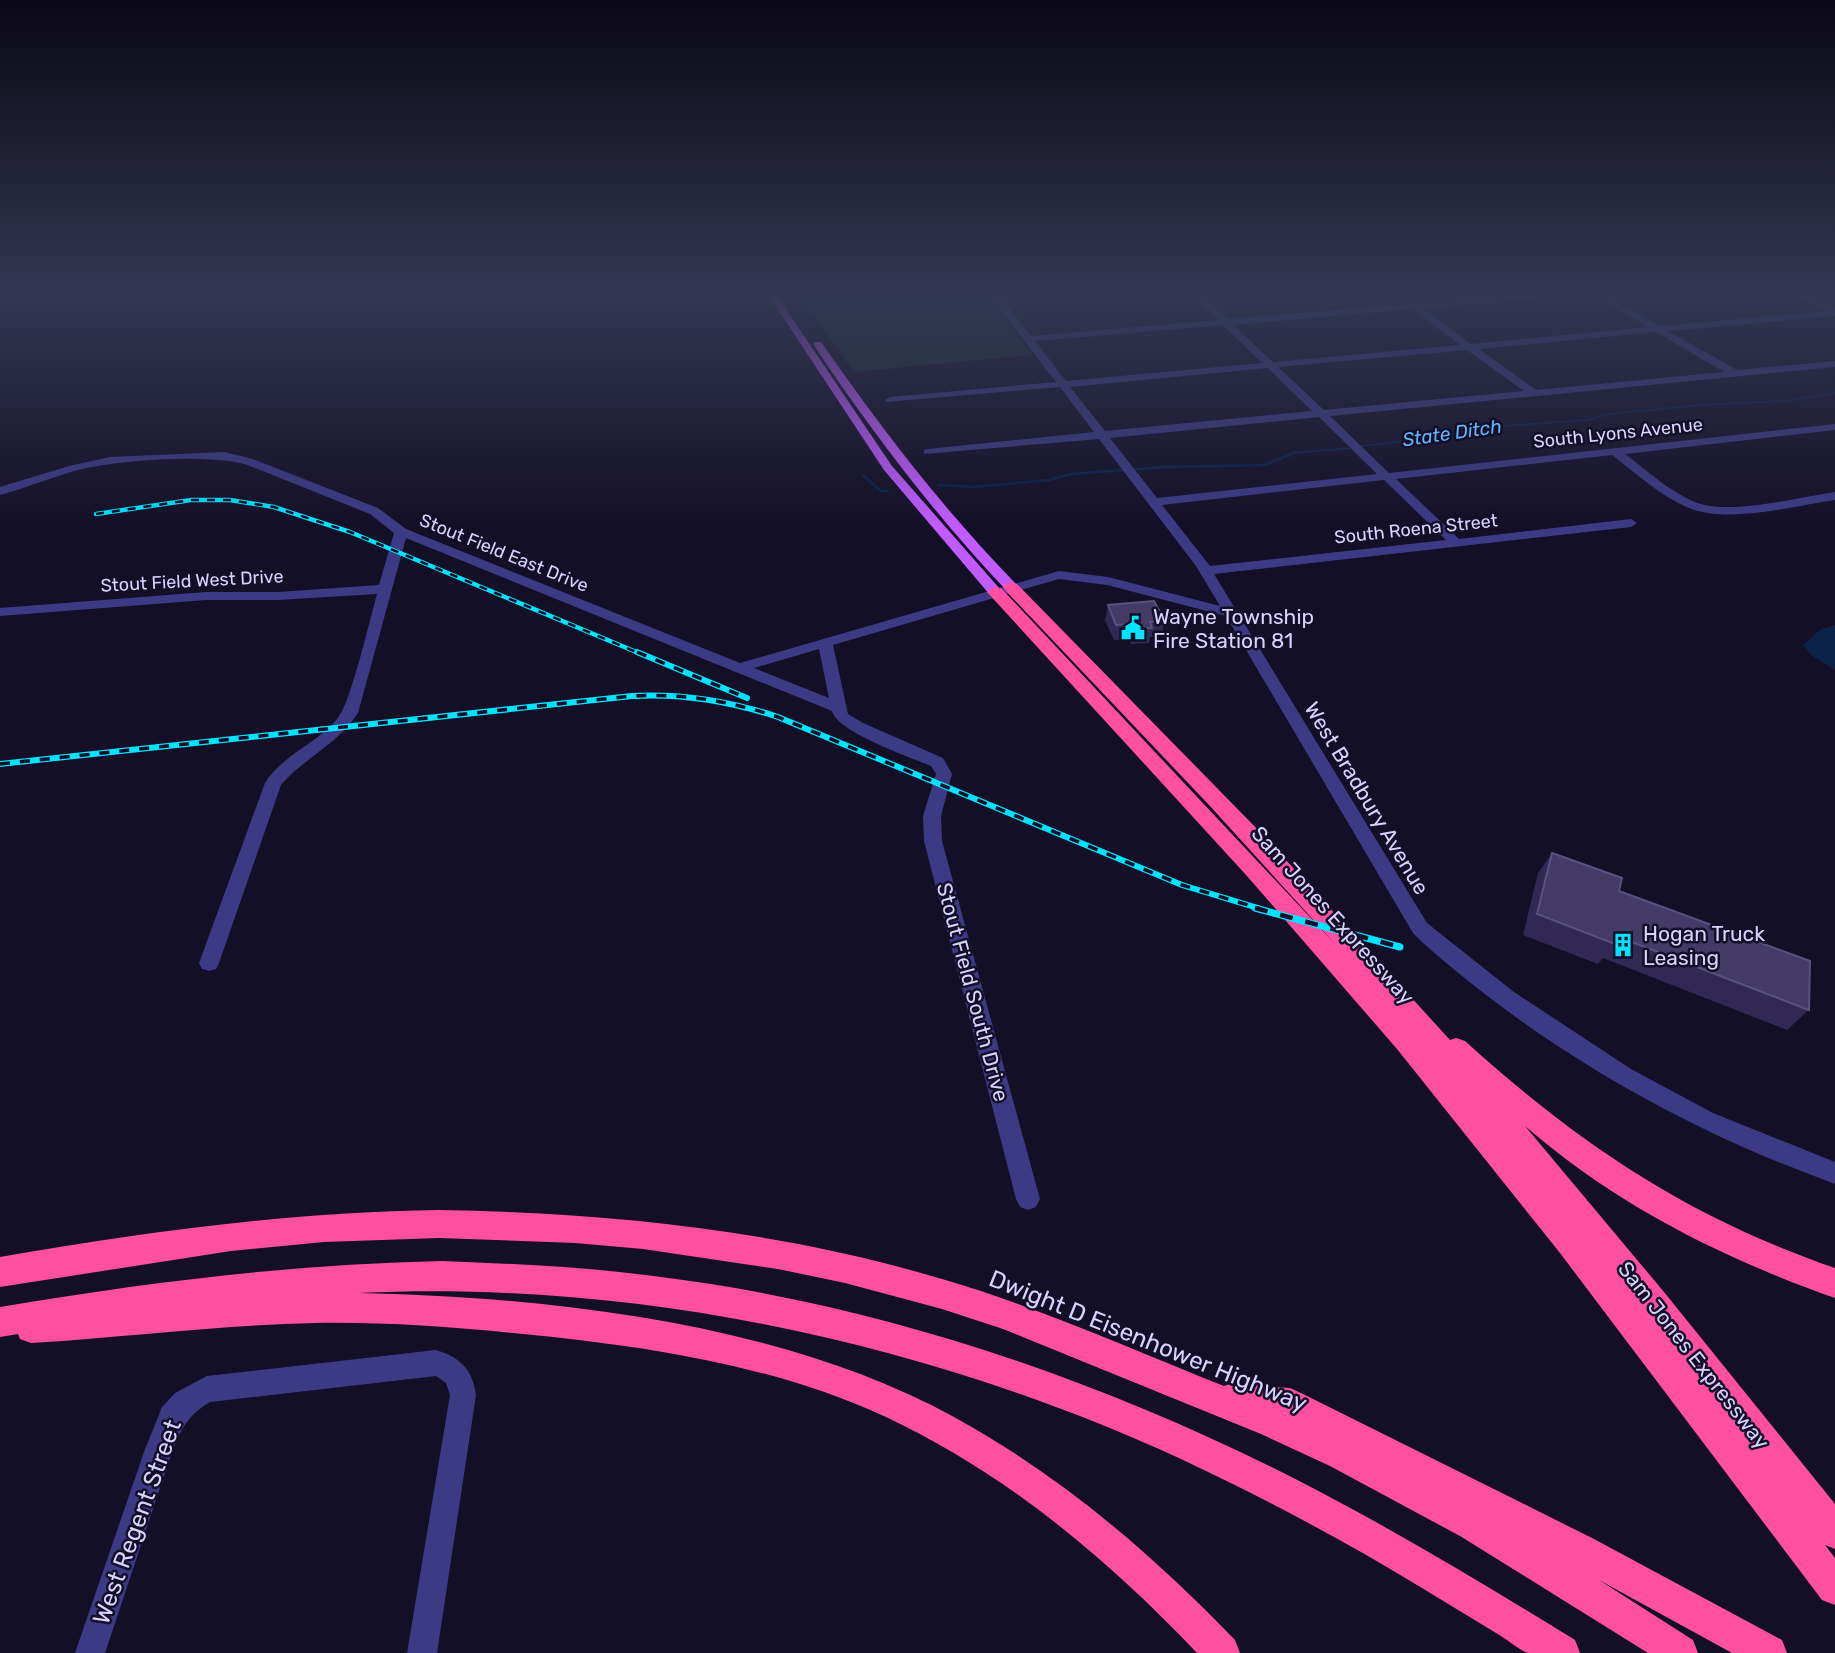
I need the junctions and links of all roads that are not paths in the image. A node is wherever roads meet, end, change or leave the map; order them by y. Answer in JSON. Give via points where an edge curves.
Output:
{"nodes":[{"id":1,"x":823,"y":373,"type":"edge"},
{"id":2,"x":838,"y":373,"type":"edge"},
{"id":3,"x":1055,"y":373,"type":"edge"},
{"id":4,"x":1171,"y":373,"type":"edge"},
{"id":5,"x":1280,"y":373,"type":"edge"},
{"id":6,"x":1507,"y":373,"type":"edge"},
{"id":7,"x":1733,"y":373,"type":"edge"},
{"id":8,"x":1063,"y":383,"type":"junction"},
{"id":9,"x":1533,"y":393,"type":"junction"},
{"id":10,"x":890,"y":400,"type":"dead end"},
{"id":11,"x":1322,"y":414,"type":"junction"},
{"id":12,"x":1834,"y":428,"type":"edge"},
{"id":13,"x":1103,"y":435,"type":"junction"},
{"id":14,"x":1614,"y":451,"type":"junction"},
{"id":15,"x":928,"y":452,"type":"dead end"},
{"id":16,"x":1388,"y":476,"type":"junction"},
{"id":17,"x":0,"y":491,"type":"edge"},
{"id":18,"x":1835,"y":496,"type":"edge"},
{"id":19,"x":1154,"y":502,"type":"junction"},
{"id":20,"x":1631,"y":523,"type":"dead end"},
{"id":21,"x":401,"y":533,"type":"junction"},
{"id":22,"x":1455,"y":542,"type":"junction"},
{"id":23,"x":1205,"y":571,"type":"junction"},
{"id":24,"x":385,"y":589,"type":"junction"},
{"id":25,"x":1003,"y":590,"type":"junction"},
{"id":26,"x":0,"y":612,"type":"edge"},
{"id":27,"x":1233,"y":614,"type":"junction"},
{"id":28,"x":825,"y":642,"type":"junction"},
{"id":29,"x":741,"y":667,"type":"junction"},
{"id":30,"x":838,"y":707,"type":"junction"},
{"id":31,"x":209,"y":963,"type":"dead end"},
{"id":32,"x":1377,"y":975,"type":"junction"},
{"id":33,"x":1835,"y":1173,"type":"edge"},
{"id":34,"x":1028,"y":1199,"type":"dead end"},
{"id":35,"x":0,"y":1272,"type":"edge"},
{"id":36,"x":1835,"y":1283,"type":"edge"},
{"id":37,"x":0,"y":1322,"type":"edge"},
{"id":38,"x":0,"y":1330,"type":"edge"},
{"id":39,"x":1213,"y":1398,"type":"junction"},
{"id":40,"x":1835,"y":1532,"type":"edge"},
{"id":41,"x":1835,"y":1587,"type":"edge"},
{"id":42,"x":90,"y":1653,"type":"edge"},
{"id":43,"x":422,"y":1653,"type":"edge"},
{"id":44,"x":1222,"y":1653,"type":"edge"},
{"id":45,"x":1562,"y":1653,"type":"edge"},
{"id":46,"x":1681,"y":1653,"type":"edge"},
{"id":47,"x":1769,"y":1653,"type":"edge"}],
"edges":[{"from":1,"to":25,"type":"main road","name":"Sam Jones Expressway","via":[[888,468]]},
{"from":2,"to":25,"type":"main road","name":"Sam Jones Expressway","via":[[902,464]]},
{"from":3,"to":8,"type":"street","name":"West Bradbury Avenue"},
{"from":4,"to":8,"type":"street"},
{"from":5,"to":11,"type":"street"},
{"from":6,"to":9,"type":"street"},
{"from":7,"to":9,"type":"street"},
{"from":8,"to":10,"type":"street"},
{"from":8,"to":13,"type":"street","name":"West Bradbury Avenue"},
{"from":9,"to":11,"type":"street"},
{"from":11,"to":13,"type":"street"},
{"from":11,"to":16,"type":"street"},
{"from":12,"to":14,"type":"street","name":"South Lyons Avenue"},
{"from":13,"to":15,"type":"street"},
{"from":13,"to":19,"type":"street","name":"West Bradbury Avenue"},
{"from":14,"to":16,"type":"street","name":"South Lyons Avenue"},
{"from":14,"to":18,"type":"street","via":[[1700,508]]},
{"from":16,"to":19,"type":"street","name":"South Lyons Avenue"},
{"from":16,"to":22,"type":"street"},
{"from":17,"to":21,"type":"street","name":"Stout Field East Drive","via":[[101,461],[224,456],[249,460],[374,511]]},
{"from":19,"to":23,"type":"street","name":"West Bradbury Avenue"},
{"from":20,"to":22,"type":"street","name":"South Roena Street"},
{"from":21,"to":24,"type":"street"},
{"from":21,"to":29,"type":"street","name":"Stout Field East Drive"},
{"from":22,"to":23,"type":"street","name":"South Roena Street"},
{"from":23,"to":27,"type":"street","name":"West Bradbury Avenue"},
{"from":24,"to":26,"type":"street","name":"Stout Field West Drive","via":[[206,596]]},
{"from":24,"to":31,"type":"street","via":[[350,713],[330,736],[282,771],[271,787]]},
{"from":25,"to":27,"type":"street","via":[[1054,576],[1087,577]]},
{"from":25,"to":28,"type":"street"},
{"from":25,"to":32,"type":"highway","name":"Sam Jones Expressway","via":[[1244,830]]},
{"from":25,"to":41,"type":"highway","name":"Sam Jones Expressway","via":[[1407,1042]]},
{"from":27,"to":33,"type":"street","name":"West Bradbury Avenue","via":[[1409,915],[1437,944],[1545,1027],[1617,1074],[1715,1126]]},
{"from":28,"to":29,"type":"street"},
{"from":28,"to":30,"type":"street"},
{"from":29,"to":30,"type":"street","name":"Stout Field East Drive"},
{"from":30,"to":34,"type":"street","name":"Stout Field South Drive","via":[[848,722],[937,762],[944,774],[932,816],[933,841]]},
{"from":32,"to":36,"type":"highway","via":[[1516,1105],[1596,1167],[1714,1235]]},
{"from":32,"to":40,"type":"highway","name":"Sam Jones Expressway","via":[[1599,1234]]},
{"from":35,"to":39,"type":"highway","name":"Dwight D Eisenhower Highway","via":[[157,1246],[319,1228],[472,1224],[624,1233],[756,1251],[910,1284],[1020,1318]]},
{"from":37,"to":45,"type":"highway","via":[[219,1288],[390,1277],[572,1283],[769,1310],[925,1348],[1146,1427],[1353,1528]]},
{"from":38,"to":44,"type":"highway","via":[[275,1310],[425,1311],[612,1329],[765,1358],[889,1402],[970,1444],[1038,1489],[1123,1555]]},
{"from":39,"to":46,"type":"highway","name":"Dwight D Eisenhower Highway","via":[[1394,1481]]},
{"from":39,"to":47,"type":"highway","via":[[1290,1404],[1532,1525]]},
{"from":42,"to":43,"type":"street","name":"West Regent Street","via":[[172,1417],[193,1397],[218,1388],[436,1363],[459,1377],[463,1395]]}]}
